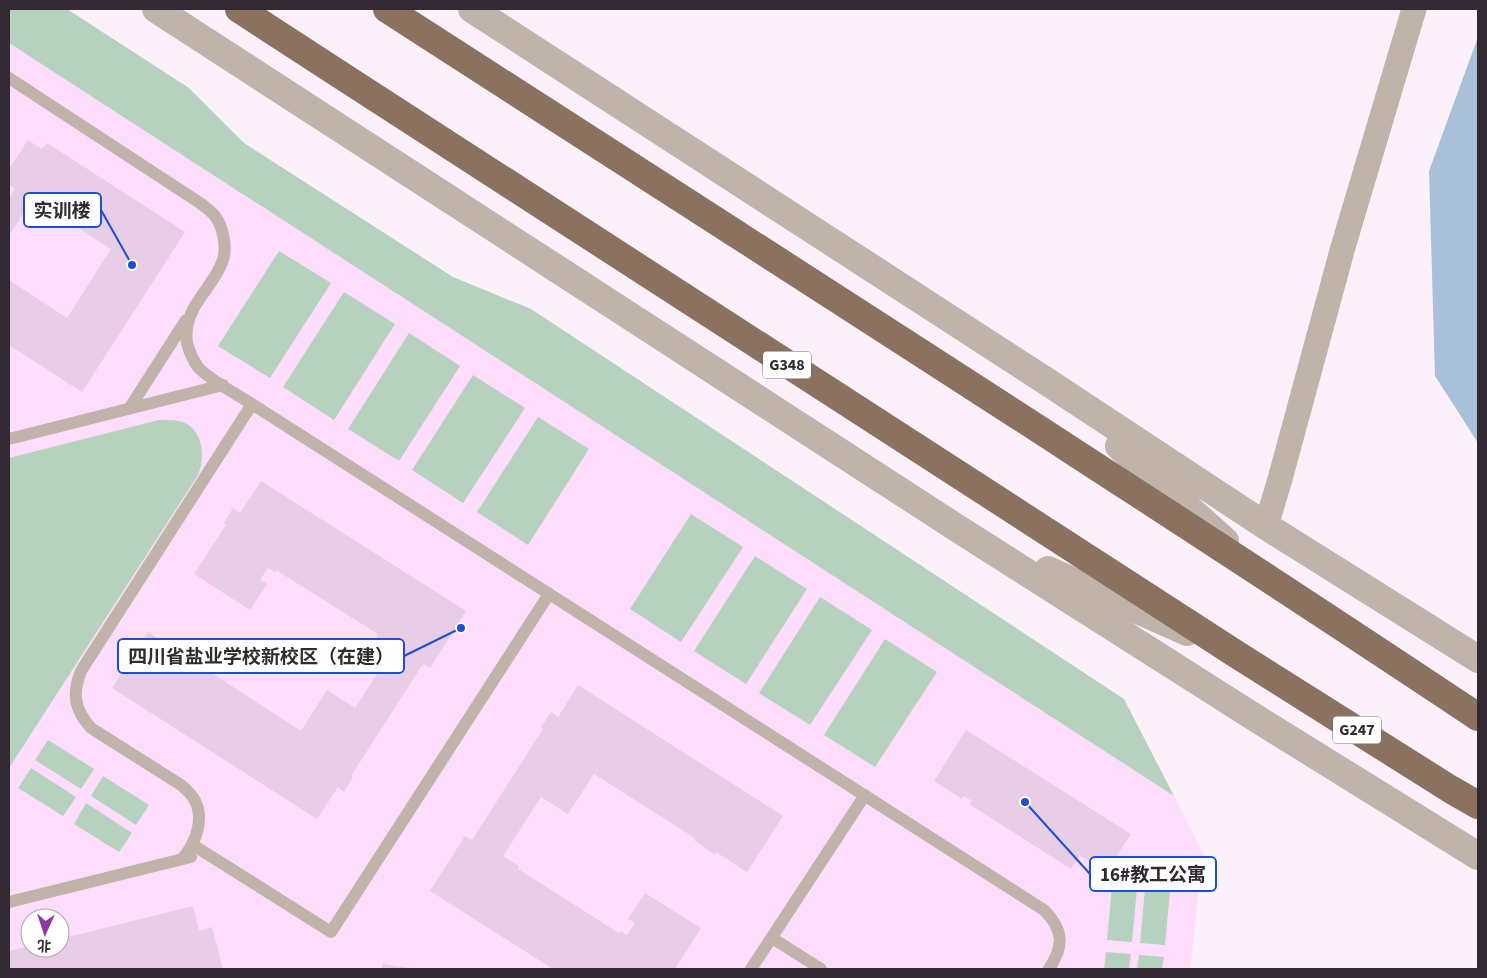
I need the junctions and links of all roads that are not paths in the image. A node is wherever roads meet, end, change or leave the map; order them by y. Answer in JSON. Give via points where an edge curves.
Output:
{"nodes":[{"id":1,"x":156,"y":9,"type":"edge"},
{"id":2,"x":240,"y":9,"type":"edge"},
{"id":3,"x":387,"y":9,"type":"edge"},
{"id":4,"x":472,"y":9,"type":"edge"},
{"id":5,"x":1414,"y":9,"type":"edge"},
{"id":6,"x":9,"y":78,"type":"edge"},
{"id":7,"x":195,"y":305,"type":"junction"},
{"id":8,"x":1049,"y":383,"type":"junction"},
{"id":9,"x":223,"y":385,"type":"junction"},
{"id":10,"x":252,"y":404,"type":"junction"},
{"id":11,"x":129,"y":409,"type":"junction"},
{"id":12,"x":9,"y":439,"type":"edge"},
{"id":13,"x":1266,"y":526,"type":"junction"},
{"id":14,"x":960,"y":530,"type":"junction"},
{"id":15,"x":1260,"y":572,"type":"junction"},
{"id":16,"x":549,"y":594,"type":"junction"},
{"id":17,"x":1236,"y":654,"type":"junction"},
{"id":18,"x":1478,"y":658,"type":"edge"},
{"id":19,"x":1478,"y":717,"type":"edge"},
{"id":20,"x":865,"y":795,"type":"junction"},
{"id":21,"x":1478,"y":805,"type":"edge"},
{"id":22,"x":193,"y":845,"type":"junction"},
{"id":23,"x":1478,"y":856,"type":"edge"},
{"id":24,"x":183,"y":858,"type":"junction"},
{"id":25,"x":216,"y":860,"type":"junction"},
{"id":26,"x":9,"y":902,"type":"edge"},
{"id":27,"x":772,"y":938,"type":"junction"},
{"id":28,"x":751,"y":969,"type":"edge"},
{"id":29,"x":821,"y":969,"type":"edge"},
{"id":30,"x":1049,"y":969,"type":"edge"}],
"edges":[{"from":1,"to":14,"type":"street"},
{"from":2,"to":17,"type":"highway","number":"G348"},
{"from":3,"to":15,"type":"highway"},
{"from":4,"to":8,"type":"street"},
{"from":5,"to":13,"type":"street","via":[[1343,247]]},
{"from":6,"to":7,"type":"lane","via":[[214,215],[222,229],[223,259]]},
{"from":7,"to":9,"type":"lane","via":[[186,334],[188,348],[199,368]]},
{"from":7,"to":11,"type":"lane"},
{"from":8,"to":13,"type":"street"},
{"from":8,"to":15,"type":"street"},
{"from":9,"to":10,"type":"lane"},
{"from":9,"to":11,"type":"lane"},
{"from":10,"to":16,"type":"lane"},
{"from":10,"to":22,"type":"lane","via":[[76,683],[76,704],[91,728],[181,785],[192,796],[200,820]]},
{"from":11,"to":12,"type":"lane"},
{"from":13,"to":18,"type":"street"},
{"from":14,"to":17,"type":"street"},
{"from":14,"to":23,"type":"street"},
{"from":15,"to":19,"type":"highway"},
{"from":16,"to":20,"type":"lane"},
{"from":16,"to":25,"type":"lane","via":[[331,932]]},
{"from":17,"to":21,"type":"highway","number":"G247"},
{"from":20,"to":27,"type":"lane"},
{"from":20,"to":30,"type":"lane","via":[[1044,910],[1054,920],[1060,943]]},
{"from":22,"to":24,"type":"lane"},
{"from":22,"to":25,"type":"lane"},
{"from":24,"to":25,"type":"lane"},
{"from":24,"to":26,"type":"lane"},
{"from":27,"to":28,"type":"lane"},
{"from":27,"to":29,"type":"lane"}]}
